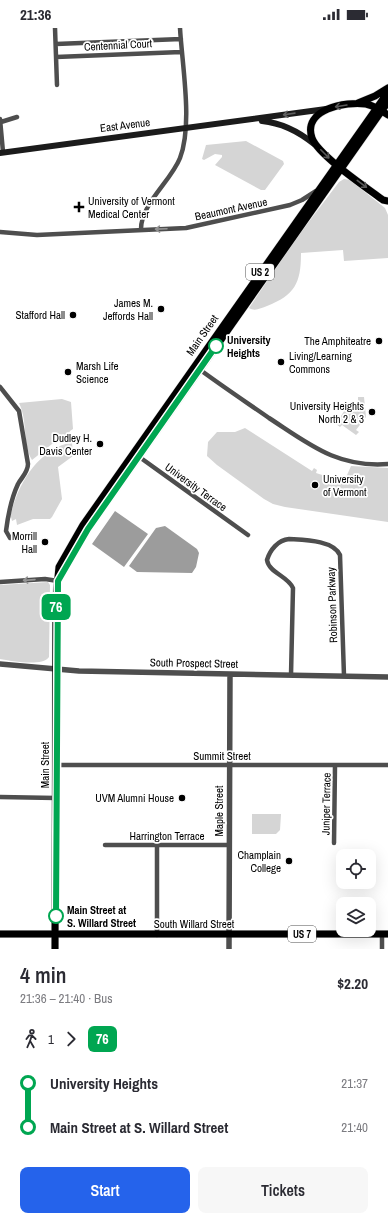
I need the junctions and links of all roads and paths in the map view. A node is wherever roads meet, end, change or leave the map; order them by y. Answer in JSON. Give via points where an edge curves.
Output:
{"nodes":[{"id":1,"x":55,"y":28,"type":"edge"},
{"id":2,"x":180,"y":28,"type":"edge"},
{"id":3,"x":181,"y":39,"type":"junction"},
{"id":4,"x":56,"y":44,"type":"junction"},
{"id":5,"x":181,"y":52,"type":"junction"},
{"id":6,"x":56,"y":57,"type":"junction"},
{"id":7,"x":57,"y":85,"type":"dead end"},
{"id":8,"x":388,"y":88,"type":"edge"},
{"id":9,"x":388,"y":92,"type":"edge"},
{"id":10,"x":388,"y":102,"type":"edge"},
{"id":11,"x":356,"y":104,"type":"junction"},
{"id":12,"x":326,"y":109,"type":"junction"},
{"id":13,"x":382,"y":111,"type":"edge"},
{"id":14,"x":17,"y":117,"type":"dead end"},
{"id":15,"x":252,"y":120,"type":"junction"},
{"id":16,"x":1,"y":121,"type":"edge"},
{"id":17,"x":186,"y":129,"type":"junction"},
{"id":18,"x":314,"y":144,"type":"junction"},
{"id":19,"x":2,"y":153,"type":"edge"},
{"id":20,"x":338,"y":166,"type":"junction"},
{"id":21,"x":318,"y":190,"type":"junction"},
{"id":22,"x":386,"y":202,"type":"edge"},
{"id":23,"x":141,"y":229,"type":"junction"},
{"id":24,"x":0,"y":232,"type":"edge"},
{"id":25,"x":197,"y":368,"type":"junction"},
{"id":26,"x":0,"y":387,"type":"edge"},
{"id":27,"x":136,"y":455,"type":"junction"},
{"id":28,"x":388,"y":464,"type":"edge"},
{"id":29,"x":248,"y":535,"type":"dead end"},
{"id":30,"x":10,"y":538,"type":"dead end"},
{"id":31,"x":58,"y":581,"type":"junction"},
{"id":32,"x":0,"y":582,"type":"edge"},
{"id":33,"x":0,"y":664,"type":"edge"},
{"id":34,"x":56,"y":670,"type":"junction"},
{"id":35,"x":230,"y":674,"type":"junction"},
{"id":36,"x":291,"y":675,"type":"junction"},
{"id":37,"x":344,"y":676,"type":"junction"},
{"id":38,"x":388,"y":677,"type":"edge"},
{"id":39,"x":56,"y":764,"type":"junction"},
{"id":40,"x":388,"y":764,"type":"edge"},
{"id":41,"x":230,"y":765,"type":"junction"},
{"id":42,"x":335,"y":765,"type":"junction"},
{"id":43,"x":0,"y":797,"type":"edge"},
{"id":44,"x":56,"y":798,"type":"junction"},
{"id":45,"x":334,"y":843,"type":"dead end"},
{"id":46,"x":104,"y":845,"type":"dead end"},
{"id":47,"x":157,"y":845,"type":"junction"},
{"id":48,"x":229,"y":845,"type":"junction"},
{"id":49,"x":0,"y":934,"type":"edge"},
{"id":50,"x":229,"y":934,"type":"junction"},
{"id":51,"x":385,"y":934,"type":"edge"},
{"id":52,"x":55,"y":935,"type":"junction"},
{"id":53,"x":157,"y":935,"type":"junction"},
{"id":54,"x":55,"y":949,"type":"edge"},
{"id":55,"x":229,"y":949,"type":"edge"},
{"id":56,"x":382,"y":949,"type":"edge"}],
"edges":[{"from":1,"to":4,"type":"street"},
{"from":2,"to":3,"type":"street"},
{"from":3,"to":4,"type":"street","name":"Centennial Court"},
{"from":3,"to":5,"type":"street"},
{"from":4,"to":6,"type":"street"},
{"from":5,"to":6,"type":"street","name":"Centennial Court"},
{"from":5,"to":17,"type":"street"},
{"from":6,"to":7,"type":"street"},
{"from":8,"to":11,"type":"main road"},
{"from":9,"to":13,"type":"main road","number":"US 2"},
{"from":10,"to":13,"type":"main road","number":"US 2"},
{"from":11,"to":12,"type":"main road","name":"East Avenue","one_way":true},
{"from":11,"to":13,"type":"main road","name":"East Avenue"},
{"from":12,"to":15,"type":"main road","name":"East Avenue","one_way":true},
{"from":12,"to":18,"type":"main road","via":[[318,114],[311,124],[310,131]]},
{"from":13,"to":20,"type":"main road","name":"Main Street","number":"US 2"},
{"from":14,"to":16,"type":"street"},
{"from":15,"to":17,"type":"main road","name":"East Avenue"},
{"from":15,"to":18,"type":"main road","name":"East Avenue","via":[[286,126]]},
{"from":16,"to":19,"type":"street"},
{"from":17,"to":19,"type":"main road","name":"East Avenue"},
{"from":17,"to":23,"type":"street","via":[[180,159],[142,219]]},
{"from":18,"to":20,"type":"main road","name":"East Avenue","one_way":true},
{"from":20,"to":21,"type":"main road","name":"Main Street","number":"US 2"},
{"from":20,"to":22,"type":"main road","name":"East Avenue","one_way":true},
{"from":20,"to":25,"type":"main road","name":"Main Street","number":"US 2"},
{"from":21,"to":23,"type":"street","name":"Beaumont Avenue","one_way":true,"via":[[290,205],[206,224],[186,228]]},
{"from":21,"to":25,"type":"main road","name":"Main Street","number":"US 2"},
{"from":23,"to":24,"type":"street","name":"Beaumont Avenue","via":[[37,235]]},
{"from":25,"to":27,"type":"main road","name":"Main Street","number":"US 2"},
{"from":25,"to":28,"type":"street","via":[[317,450],[347,462]]},
{"from":26,"to":30,"type":"street","via":[[19,411],[28,464],[28,470],[18,484],[9,510],[6,531]]},
{"from":27,"to":29,"type":"street","name":"University Terrace"},
{"from":27,"to":31,"type":"main road","name":"Main Street","number":"US 2"},
{"from":31,"to":32,"type":"street","one_way":true,"via":[[45,579]]},
{"from":31,"to":34,"type":"main road","name":"Main Street","number":"US 2"},
{"from":33,"to":34,"type":"street","name":"South Prospect Street"},
{"from":34,"to":35,"type":"street","name":"South Prospect Street"},
{"from":34,"to":39,"type":"main road","name":"Main Street","number":"US 2"},
{"from":35,"to":36,"type":"street","name":"South Prospect Street"},
{"from":35,"to":41,"type":"street","name":"Maple Street"},
{"from":36,"to":37,"type":"street","name":"South Prospect Street"},
{"from":36,"to":37,"type":"street","name":"Robinson Parkway","via":[[293,588],[287,579],[268,565],[267,560],[277,544],[287,539],[330,546],[340,555]]},
{"from":37,"to":38,"type":"street","name":"South Prospect Street"},
{"from":39,"to":41,"type":"street","name":"Summit Street"},
{"from":39,"to":44,"type":"main road","name":"Main Street","number":"US 2"},
{"from":40,"to":42,"type":"street","name":"Summit Street"},
{"from":41,"to":42,"type":"street","name":"Summit Street"},
{"from":41,"to":48,"type":"street","name":"Maple Street"},
{"from":42,"to":45,"type":"street","name":"Juniper Terrace"},
{"from":43,"to":44,"type":"street"},
{"from":44,"to":52,"type":"main road","name":"Main Street","number":"US 2"},
{"from":46,"to":47,"type":"street","name":"Harrington Terrace"},
{"from":47,"to":48,"type":"street","name":"Harrington Terrace"},
{"from":47,"to":53,"type":"street"},
{"from":48,"to":50,"type":"street","name":"Maple Street"},
{"from":49,"to":52,"type":"main road","name":"South Willard Street"},
{"from":50,"to":51,"type":"main road","name":"South Willard Street","number":"US 7"},
{"from":50,"to":53,"type":"main road","name":"South Willard Street","number":"US 7"},
{"from":50,"to":55,"type":"street","name":"Maple Street"},
{"from":51,"to":56,"type":"street"},
{"from":52,"to":53,"type":"main road","name":"South Willard Street","number":"US 7"},
{"from":52,"to":54,"type":"main road","name":"Main Street"}]}
